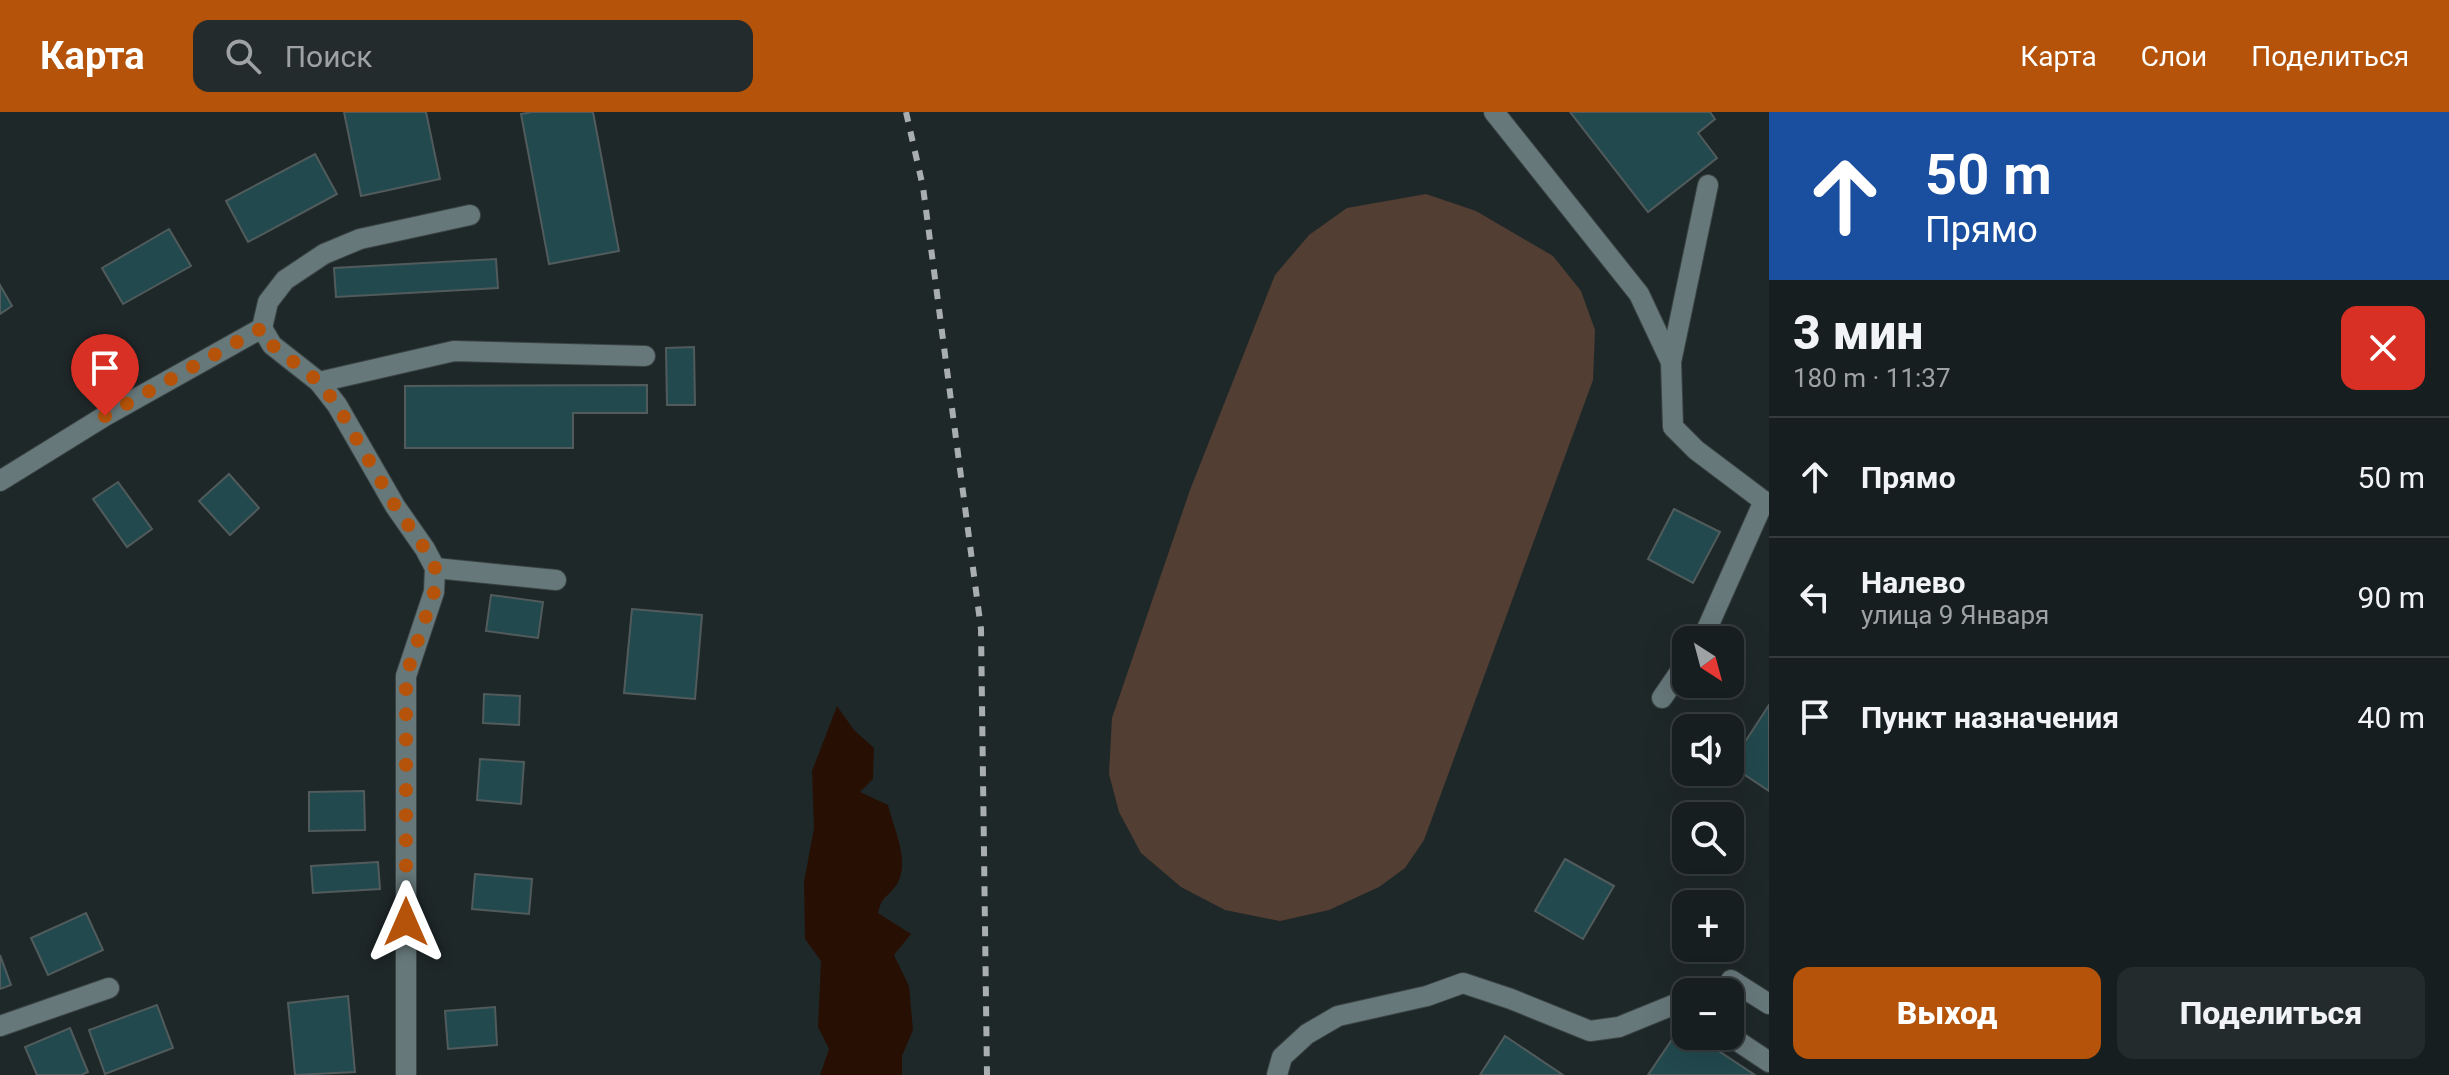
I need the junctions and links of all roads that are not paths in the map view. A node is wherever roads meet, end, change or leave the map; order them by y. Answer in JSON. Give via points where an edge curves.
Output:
{"nodes":[{"id":1,"x":1494,"y":112,"type":"edge"},
{"id":2,"x":1708,"y":185,"type":"dead end"},
{"id":3,"x":470,"y":215,"type":"dead end"},
{"id":4,"x":262,"y":328,"type":"junction"},
{"id":5,"x":645,"y":356,"type":"dead end"},
{"id":6,"x":1671,"y":362,"type":"junction"},
{"id":7,"x":319,"y":382,"type":"junction"},
{"id":8,"x":0,"y":481,"type":"edge"},
{"id":9,"x":1766,"y":503,"type":"edge"},
{"id":10,"x":435,"y":568,"type":"junction"},
{"id":11,"x":556,"y":580,"type":"dead end"},
{"id":12,"x":1709,"y":626,"type":"edge"},
{"id":13,"x":1672,"y":683,"type":"edge"},
{"id":14,"x":1662,"y":698,"type":"dead end"},
{"id":15,"x":109,"y":988,"type":"dead end"},
{"id":16,"x":1744,"y":988,"type":"edge"},
{"id":17,"x":1769,"y":1004,"type":"edge"},
{"id":18,"x":1672,"y":1005,"type":"edge"},
{"id":19,"x":0,"y":1026,"type":"edge"},
{"id":20,"x":1744,"y":1045,"type":"edge"},
{"id":21,"x":1769,"y":1062,"type":"edge"},
{"id":22,"x":406,"y":1075,"type":"edge"},
{"id":23,"x":1277,"y":1075,"type":"edge"}],
"edges":[{"from":1,"to":6,"type":"street","via":[[1639,294]]},
{"from":2,"to":6,"type":"street"},
{"from":3,"to":4,"type":"street","via":[[360,239],[324,254],[285,280],[268,302]]},
{"from":4,"to":7,"type":"street","via":[[272,345]]},
{"from":4,"to":8,"type":"street"},
{"from":5,"to":7,"type":"street","via":[[454,351]]},
{"from":6,"to":9,"type":"street","via":[[1673,427]]},
{"from":7,"to":10,"type":"street"},
{"from":9,"to":12,"type":"street"},
{"from":10,"to":11,"type":"street"},
{"from":10,"to":22,"type":"street","via":[[434,592],[406,676]]},
{"from":13,"to":14,"type":"street"},
{"from":15,"to":19,"type":"street"},
{"from":16,"to":17,"type":"street"},
{"from":18,"to":23,"type":"street","via":[[1619,1027],[1590,1031],[1463,983],[1338,1016],[1282,1057]]},
{"from":20,"to":21,"type":"street"}]}
